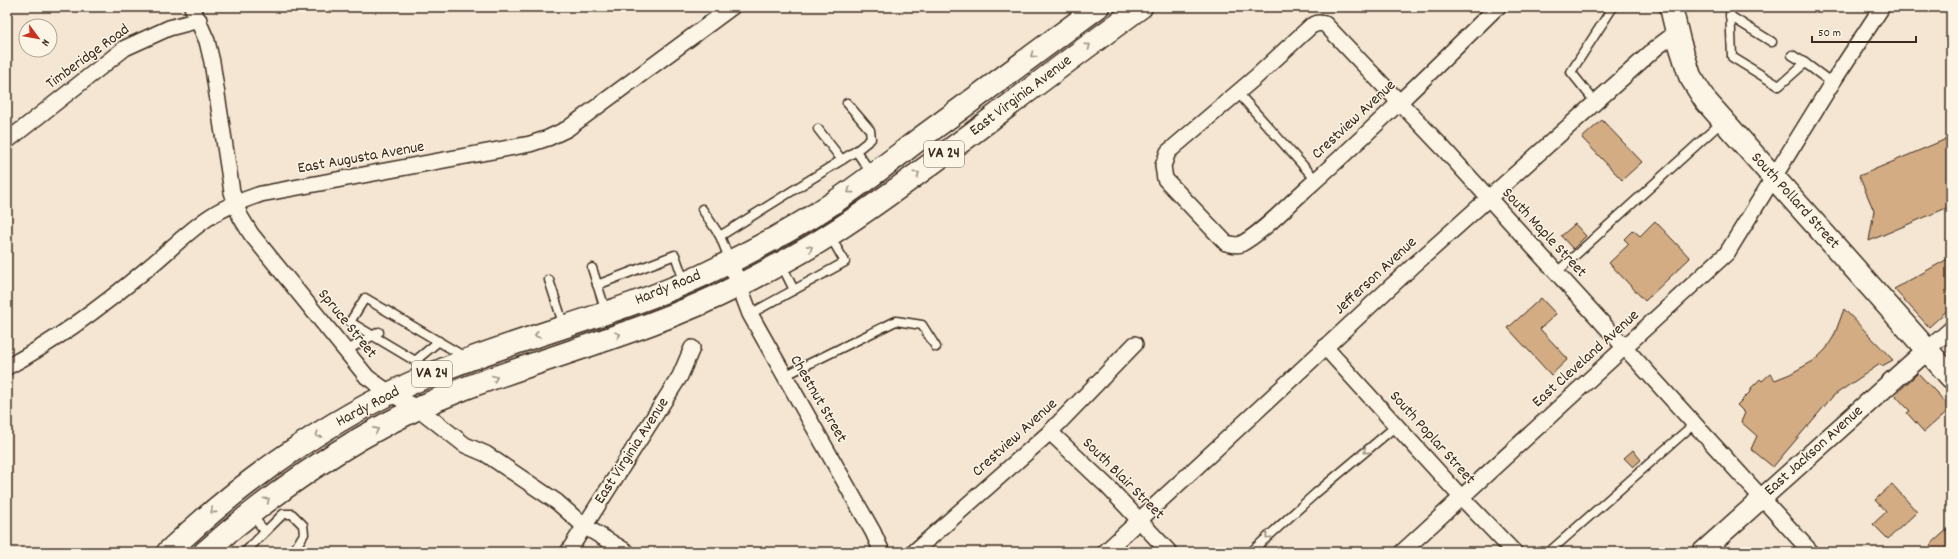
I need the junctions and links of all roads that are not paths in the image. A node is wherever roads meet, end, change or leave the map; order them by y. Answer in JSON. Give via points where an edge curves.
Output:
{"nodes":[{"id":1,"x":732,"y":7,"type":"edge"},
{"id":2,"x":1098,"y":7,"type":"edge"},
{"id":3,"x":1141,"y":7,"type":"edge"},
{"id":4,"x":1498,"y":7,"type":"edge"},
{"id":5,"x":1614,"y":7,"type":"edge"},
{"id":6,"x":1671,"y":7,"type":"edge"},
{"id":7,"x":1730,"y":7,"type":"edge"},
{"id":8,"x":1882,"y":7,"type":"edge"},
{"id":9,"x":196,"y":13,"type":"edge"},
{"id":10,"x":1730,"y":16,"type":"junction"},
{"id":11,"x":1677,"y":32,"type":"junction"},
{"id":12,"x":1772,"y":42,"type":"dead end"},
{"id":13,"x":1792,"y":55,"type":"dead end"},
{"id":14,"x":1805,"y":63,"type":"junction"},
{"id":15,"x":1832,"y":83,"type":"junction"},
{"id":16,"x":1238,"y":93,"type":"junction"},
{"id":17,"x":1399,"y":102,"type":"junction"},
{"id":18,"x":1596,"y":102,"type":"junction"},
{"id":19,"x":847,"y":103,"type":"dead end"},
{"id":20,"x":1723,"y":121,"type":"junction"},
{"id":21,"x":818,"y":129,"type":"dead end"},
{"id":22,"x":7,"y":141,"type":"edge"},
{"id":23,"x":856,"y":152,"type":"junction"},
{"id":24,"x":842,"y":160,"type":"junction"},
{"id":25,"x":872,"y":174,"type":"junction"},
{"id":26,"x":1774,"y":177,"type":"junction"},
{"id":27,"x":1316,"y":180,"type":"junction"},
{"id":28,"x":1488,"y":199,"type":"junction"},
{"id":29,"x":235,"y":203,"type":"junction"},
{"id":30,"x":702,"y":209,"type":"dead end"},
{"id":31,"x":720,"y":236,"type":"junction"},
{"id":32,"x":830,"y":236,"type":"junction"},
{"id":33,"x":730,"y":261,"type":"junction"},
{"id":34,"x":781,"y":264,"type":"junction"},
{"id":35,"x":592,"y":268,"type":"dead end"},
{"id":36,"x":1557,"y":272,"type":"junction"},
{"id":37,"x":549,"y":280,"type":"dead end"},
{"id":38,"x":685,"y":282,"type":"junction"},
{"id":39,"x":597,"y":284,"type":"junction"},
{"id":40,"x":738,"y":286,"type":"junction"},
{"id":41,"x":794,"y":290,"type":"junction"},
{"id":42,"x":606,"y":312,"type":"junction"},
{"id":43,"x":750,"y":314,"type":"junction"},
{"id":44,"x":564,"y":326,"type":"junction"},
{"id":45,"x":1951,"y":329,"type":"edge"},
{"id":46,"x":376,"y":334,"type":"junction"},
{"id":47,"x":439,"y":341,"type":"junction"},
{"id":48,"x":1135,"y":344,"type":"dead end"},
{"id":49,"x":936,"y":347,"type":"dead end"},
{"id":50,"x":1325,"y":347,"type":"junction"},
{"id":51,"x":692,"y":348,"type":"dead end"},
{"id":52,"x":1625,"y":348,"type":"junction"},
{"id":53,"x":1927,"y":350,"type":"junction"},
{"id":54,"x":346,"y":351,"type":"junction"},
{"id":55,"x":470,"y":359,"type":"junction"},
{"id":56,"x":415,"y":361,"type":"junction"},
{"id":57,"x":7,"y":367,"type":"edge"},
{"id":58,"x":435,"y":373,"type":"junction"},
{"id":59,"x":784,"y":376,"type":"junction"},
{"id":60,"x":1951,"y":377,"type":"edge"},
{"id":61,"x":391,"y":394,"type":"junction"},
{"id":62,"x":419,"y":409,"type":"junction"},
{"id":63,"x":1694,"y":424,"type":"junction"},
{"id":64,"x":1396,"y":426,"type":"junction"},
{"id":65,"x":1050,"y":432,"type":"junction"},
{"id":66,"x":1461,"y":497,"type":"junction"},
{"id":67,"x":1762,"y":497,"type":"junction"},
{"id":68,"x":250,"y":514,"type":"junction"},
{"id":69,"x":1140,"y":520,"type":"junction"},
{"id":70,"x":584,"y":526,"type":"junction"},
{"id":71,"x":265,"y":531,"type":"junction"},
{"id":72,"x":248,"y":550,"type":"edge"},
{"id":73,"x":168,"y":552,"type":"edge"},
{"id":74,"x":205,"y":552,"type":"edge"},
{"id":75,"x":257,"y":552,"type":"edge"},
{"id":76,"x":293,"y":552,"type":"edge"},
{"id":77,"x":568,"y":552,"type":"edge"},
{"id":78,"x":627,"y":552,"type":"edge"},
{"id":79,"x":882,"y":552,"type":"edge"},
{"id":80,"x":914,"y":552,"type":"edge"},
{"id":81,"x":1105,"y":552,"type":"edge"},
{"id":82,"x":1169,"y":552,"type":"edge"},
{"id":83,"x":1251,"y":552,"type":"edge"},
{"id":84,"x":1402,"y":552,"type":"edge"},
{"id":85,"x":1514,"y":552,"type":"edge"},
{"id":86,"x":1549,"y":552,"type":"edge"},
{"id":87,"x":1702,"y":552,"type":"edge"},
{"id":88,"x":1811,"y":552,"type":"edge"}],
"edges":[{"from":1,"to":29,"type":"street","name":"East Augusta Avenue","via":[[567,129],[548,138],[523,146],[261,194]]},
{"from":2,"to":25,"type":"main road","name":"East Virginia Avenue","number":"VA 24","one_way":true},
{"from":32,"to":3,"type":"main road","name":"East Virginia Avenue","number":"VA 24","one_way":true},
{"from":4,"to":17,"type":"street","name":"Crestview Avenue"},
{"from":5,"to":18,"type":"lane","via":[[1571,72]]},
{"from":6,"to":11,"type":"main road","name":"South Pollard Street"},
{"from":7,"to":10,"type":"lane"},
{"from":8,"to":15,"type":"street","name":"East Cleveland Avenue"},
{"from":9,"to":22,"type":"street","name":"Timberidge Road","via":[[125,48]]},
{"from":9,"to":29,"type":"street","name":"Spruce Street","via":[[212,62]]},
{"from":10,"to":12,"type":"lane"},
{"from":10,"to":14,"type":"lane","via":[[1732,57],[1779,86]]},
{"from":11,"to":18,"type":"street","name":"Jefferson Avenue"},
{"from":11,"to":20,"type":"main road","name":"South Pollard Street","via":[[1690,76],[1705,100]]},
{"from":13,"to":14,"type":"lane"},
{"from":14,"to":15,"type":"lane"},
{"from":15,"to":26,"type":"street","name":"East Cleveland Avenue"},
{"from":16,"to":17,"type":"street","name":"South Maple Street","via":[[1311,26],[1318,23],[1325,24]]},
{"from":16,"to":27,"type":"lane"},
{"from":16,"to":27,"type":"street","name":"Crestview Avenue","via":[[1168,152],[1163,166],[1165,179],[1226,244],[1239,245],[1253,236]]},
{"from":17,"to":27,"type":"street","name":"Crestview Avenue"},
{"from":17,"to":28,"type":"street","name":"South Maple Street"},
{"from":18,"to":28,"type":"street","name":"Jefferson Avenue"},
{"from":19,"to":23,"type":"lane","via":[[870,130],[870,139]]},
{"from":20,"to":26,"type":"main road","name":"South Pollard Street"},
{"from":20,"to":36,"type":"lane"},
{"from":21,"to":24,"type":"lane"},
{"from":23,"to":24,"type":"lane"},
{"from":23,"to":25,"type":"lane"},
{"from":24,"to":31,"type":"lane"},
{"from":25,"to":33,"type":"main road","name":"East Virginia Avenue","number":"VA 24","one_way":true,"via":[[832,204],[784,234]]},
{"from":26,"to":52,"type":"street","name":"East Cleveland Avenue","via":[[1727,253]]},
{"from":26,"to":53,"type":"main road","name":"South Pollard Street"},
{"from":28,"to":36,"type":"street","name":"South Maple Street"},
{"from":28,"to":50,"type":"street","name":"Jefferson Avenue"},
{"from":29,"to":54,"type":"street","name":"Spruce Street","via":[[251,234]]},
{"from":29,"to":57,"type":"street","name":"East Augusta Avenue","via":[[210,216],[148,269],[64,333]]},
{"from":30,"to":31,"type":"lane"},
{"from":31,"to":33,"type":"lane"},
{"from":34,"to":32,"type":"main road","name":"East Virginia Avenue","number":"VA 24","one_way":true},
{"from":32,"to":41,"type":"lane","via":[[845,262]]},
{"from":33,"to":38,"type":"main road","name":"Hardy Road","number":"VA 24"},
{"from":33,"to":40,"type":"street","name":"Chestnut Street"},
{"from":34,"to":40,"type":"main road","name":"East Virginia Avenue","number":"VA 24"},
{"from":34,"to":41,"type":"lane"},
{"from":35,"to":39,"type":"lane"},
{"from":36,"to":52,"type":"street","name":"South Maple Street"},
{"from":37,"to":44,"type":"lane"},
{"from":38,"to":39,"type":"lane","via":[[675,255]]},
{"from":38,"to":42,"type":"main road","name":"Hardy Road","number":"VA 24"},
{"from":39,"to":42,"type":"lane"},
{"from":40,"to":43,"type":"street","name":"Chestnut Street"},
{"from":62,"to":40,"type":"main road","name":"Hardy Road","number":"VA 24","one_way":true,"via":[[461,390],[686,310]]},
{"from":41,"to":43,"type":"lane"},
{"from":42,"to":44,"type":"main road","name":"Hardy Road","number":"VA 24"},
{"from":43,"to":59,"type":"street","name":"Chestnut Street"},
{"from":44,"to":55,"type":"main road","name":"Hardy Road","number":"VA 24","one_way":true},
{"from":45,"to":53,"type":"street"},
{"from":46,"to":47,"type":"lane","via":[[350,322],[365,298],[415,331]]},
{"from":46,"to":54,"type":"lane"},
{"from":46,"to":56,"type":"lane"},
{"from":47,"to":55,"type":"lane"},
{"from":47,"to":56,"type":"lane"},
{"from":48,"to":65,"type":"street","name":"Crestview Avenue"},
{"from":49,"to":59,"type":"lane","via":[[922,325],[896,321]]},
{"from":50,"to":64,"type":"street","name":"South Poplar Street"},
{"from":50,"to":69,"type":"street","name":"Jefferson Avenue"},
{"from":51,"to":70,"type":"street","name":"East Virginia Avenue","via":[[680,376]]},
{"from":52,"to":63,"type":"street","name":"South Maple Street"},
{"from":52,"to":66,"type":"street","name":"East Cleveland Avenue"},
{"from":53,"to":60,"type":"main road","name":"South Pollard Street"},
{"from":53,"to":67,"type":"street","name":"East Jackson Avenue"},
{"from":54,"to":61,"type":"street","name":"Spruce Street","via":[[367,377]]},
{"from":55,"to":58,"type":"main road","name":"Hardy Road","number":"VA 24"},
{"from":56,"to":58,"type":"lane"},
{"from":58,"to":61,"type":"main road","name":"Hardy Road","number":"VA 24"},
{"from":59,"to":79,"type":"street","name":"Chestnut Street"},
{"from":61,"to":62,"type":"street","name":"Spruce Street"},
{"from":61,"to":73,"type":"main road","name":"Hardy Road","number":"VA 24","one_way":true,"via":[[335,424],[288,454],[241,488]]},
{"from":68,"to":62,"type":"main road","name":"Hardy Road","number":"VA 24","one_way":true,"via":[[318,464],[363,437]]},
{"from":62,"to":70,"type":"street","name":"Spruce Street","via":[[465,445],[486,454],[558,502]]},
{"from":63,"to":67,"type":"street","name":"South Maple Street"},
{"from":63,"to":86,"type":"lane"},
{"from":64,"to":66,"type":"street","name":"South Poplar Street"},
{"from":64,"to":83,"type":"lane","one_way":true},
{"from":65,"to":69,"type":"street","name":"South Blair Street"},
{"from":65,"to":80,"type":"street","name":"Crestview Avenue"},
{"from":66,"to":84,"type":"street","name":"East Cleveland Avenue"},
{"from":66,"to":85,"type":"street","name":"South Poplar Street"},
{"from":67,"to":87,"type":"street","name":"East Jackson Avenue"},
{"from":67,"to":88,"type":"street","name":"South Maple Street"},
{"from":68,"to":71,"type":"lane"},
{"from":68,"to":74,"type":"main road","name":"Hardy Road","number":"VA 24"},
{"from":69,"to":81,"type":"street","name":"Jefferson Avenue"},
{"from":69,"to":82,"type":"street","name":"South Blair Street"},
{"from":70,"to":77,"type":"street","name":"East Virginia Avenue"},
{"from":70,"to":78,"type":"street","name":"Spruce Street"},
{"from":71,"to":72,"type":"lane"},
{"from":71,"to":76,"type":"lane","via":[[283,514],[292,514],[303,525],[304,534]]},
{"from":72,"to":75,"type":"lane"}]}
